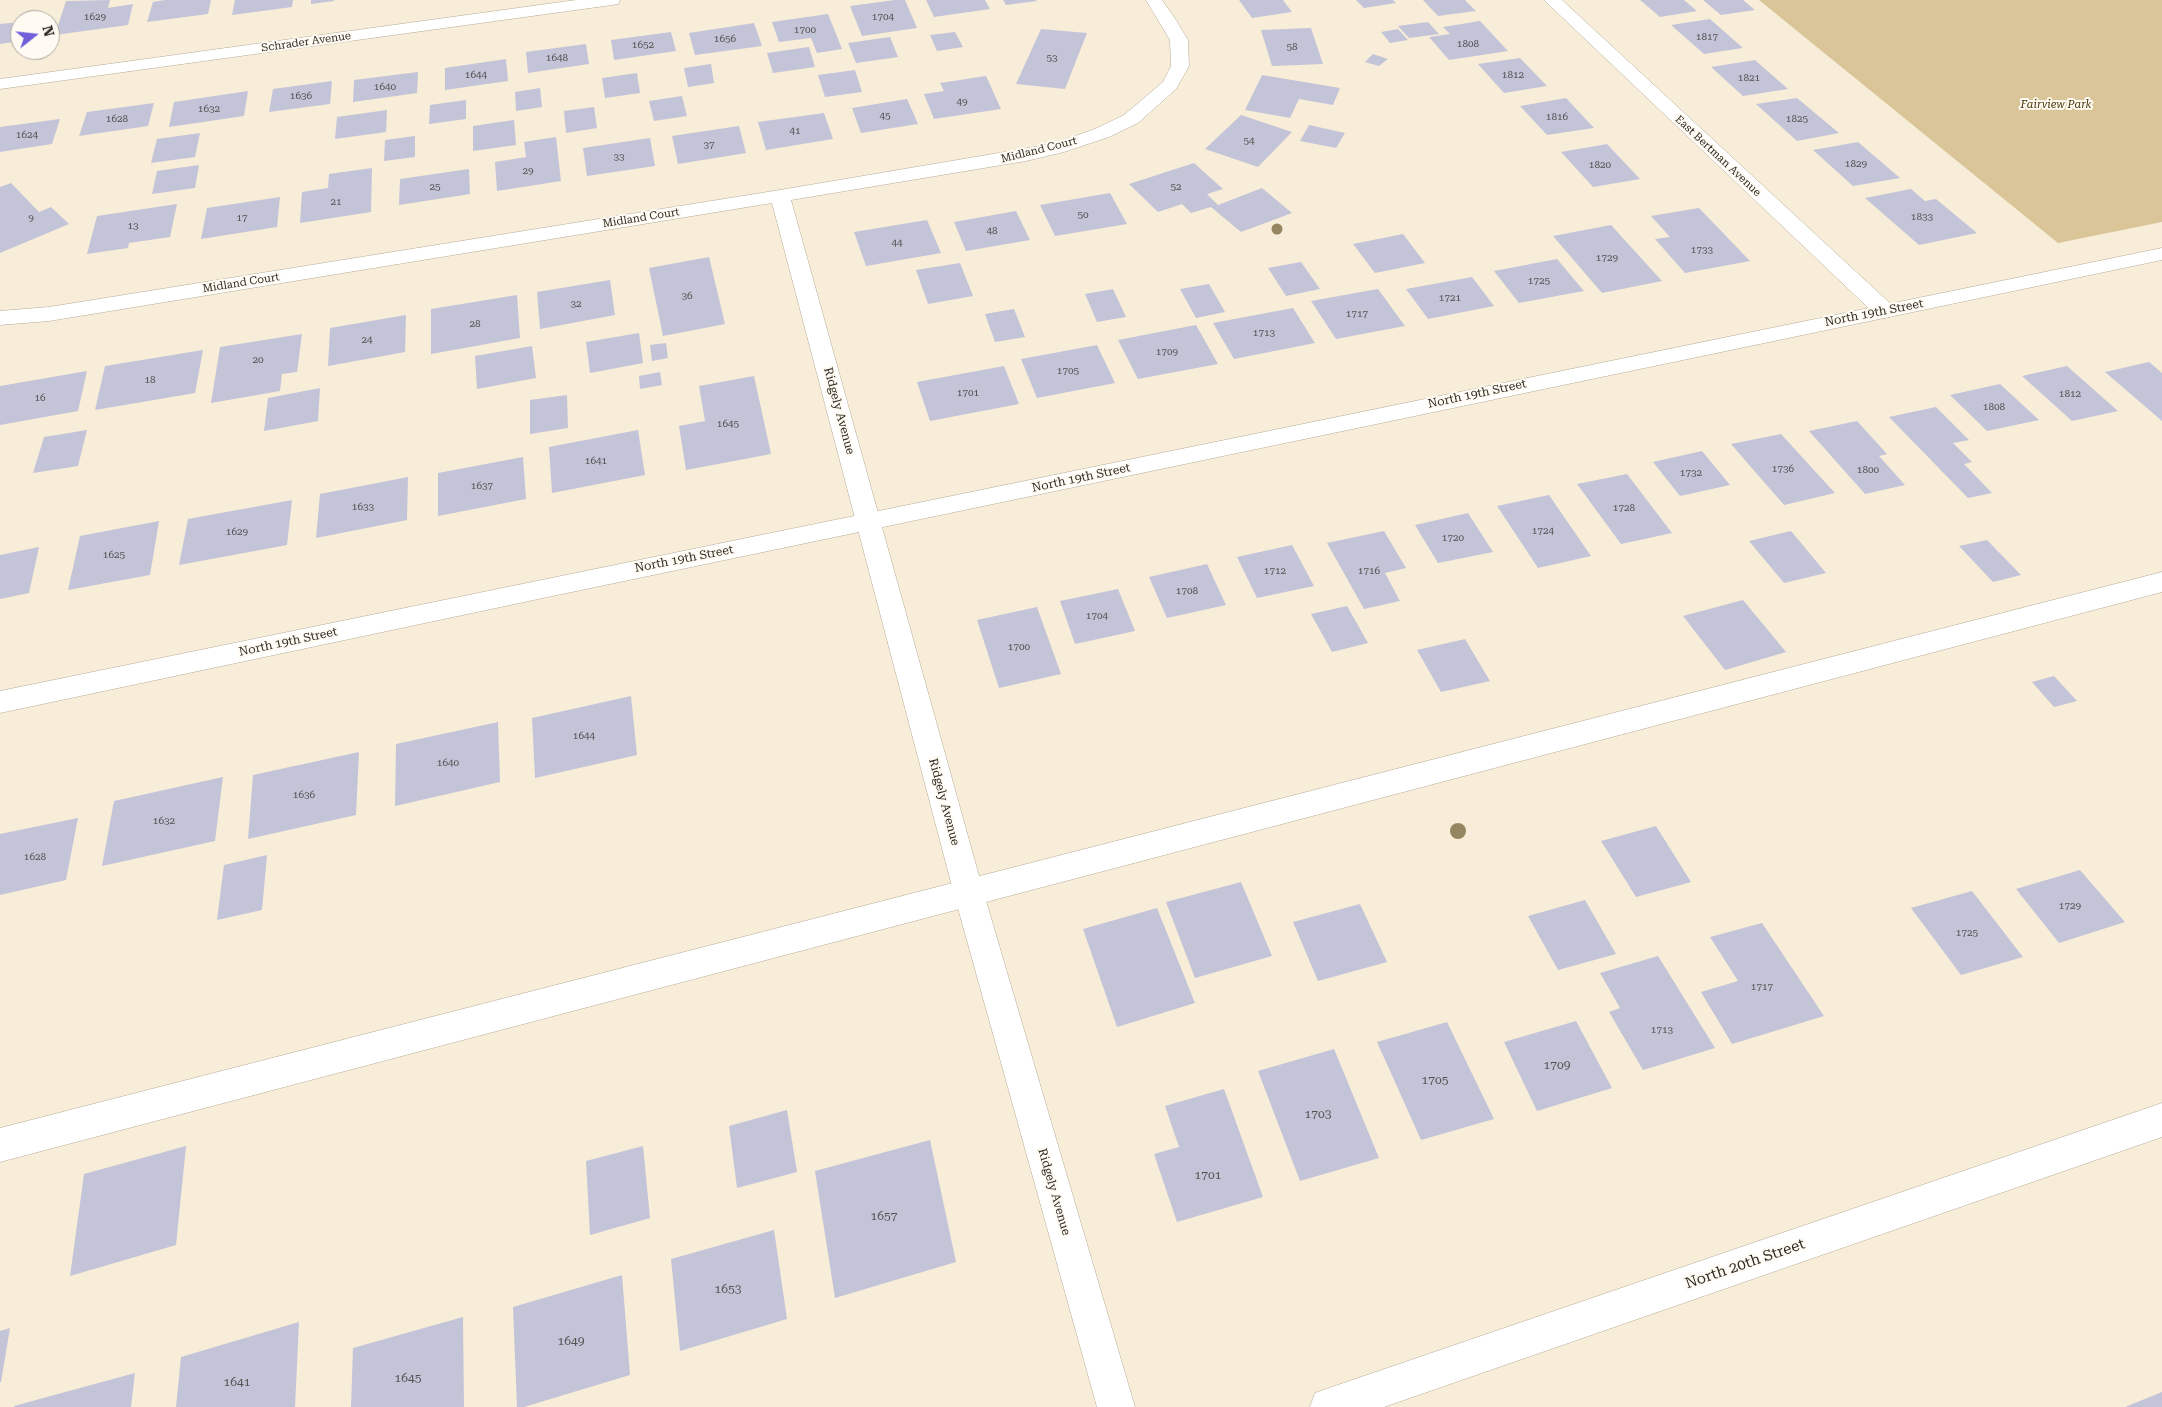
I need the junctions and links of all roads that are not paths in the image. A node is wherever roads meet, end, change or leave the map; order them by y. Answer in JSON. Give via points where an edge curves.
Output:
{"nodes":[{"id":1,"x":612,"y":0,"type":"edge"},
{"id":2,"x":1154,"y":0,"type":"edge"},
{"id":3,"x":1552,"y":0,"type":"edge"},
{"id":4,"x":0,"y":84,"type":"edge"},
{"id":5,"x":780,"y":196,"type":"junction"},
{"id":6,"x":2162,"y":254,"type":"edge"},
{"id":7,"x":1885,"y":311,"type":"junction"},
{"id":8,"x":0,"y":318,"type":"edge"},
{"id":9,"x":870,"y":522,"type":"junction"},
{"id":10,"x":2162,"y":582,"type":"edge"},
{"id":11,"x":0,"y":702,"type":"edge"},
{"id":12,"x":969,"y":894,"type":"junction"},
{"id":13,"x":2162,"y":1120,"type":"edge"},
{"id":14,"x":0,"y":1145,"type":"edge"},
{"id":15,"x":1116,"y":1407,"type":"edge"},
{"id":16,"x":1329,"y":1407,"type":"edge"}],
"edges":[{"from":1,"to":4,"type":"street","name":"Schrader Avenue"},
{"from":2,"to":5,"type":"street","name":"Midland Court","via":[[1178,40],[1180,66],[1170,85],[1131,119],[1102,133],[1026,155]]},
{"from":3,"to":7,"type":"street","name":"East Bertman Avenue"},
{"from":5,"to":8,"type":"street","name":"Midland Court","via":[[49,314]]},
{"from":5,"to":9,"type":"street","name":"Ridgely Avenue"},
{"from":6,"to":7,"type":"street","name":"North 19th Street"},
{"from":7,"to":9,"type":"street","name":"North 19th Street"},
{"from":9,"to":11,"type":"street","name":"North 19th Street"},
{"from":9,"to":12,"type":"street","name":"Ridgely Avenue"},
{"from":10,"to":12,"type":"street"},
{"from":12,"to":14,"type":"street"},
{"from":12,"to":15,"type":"street","name":"Ridgely Avenue"},
{"from":13,"to":16,"type":"street","name":"North 20th Street"}]}
